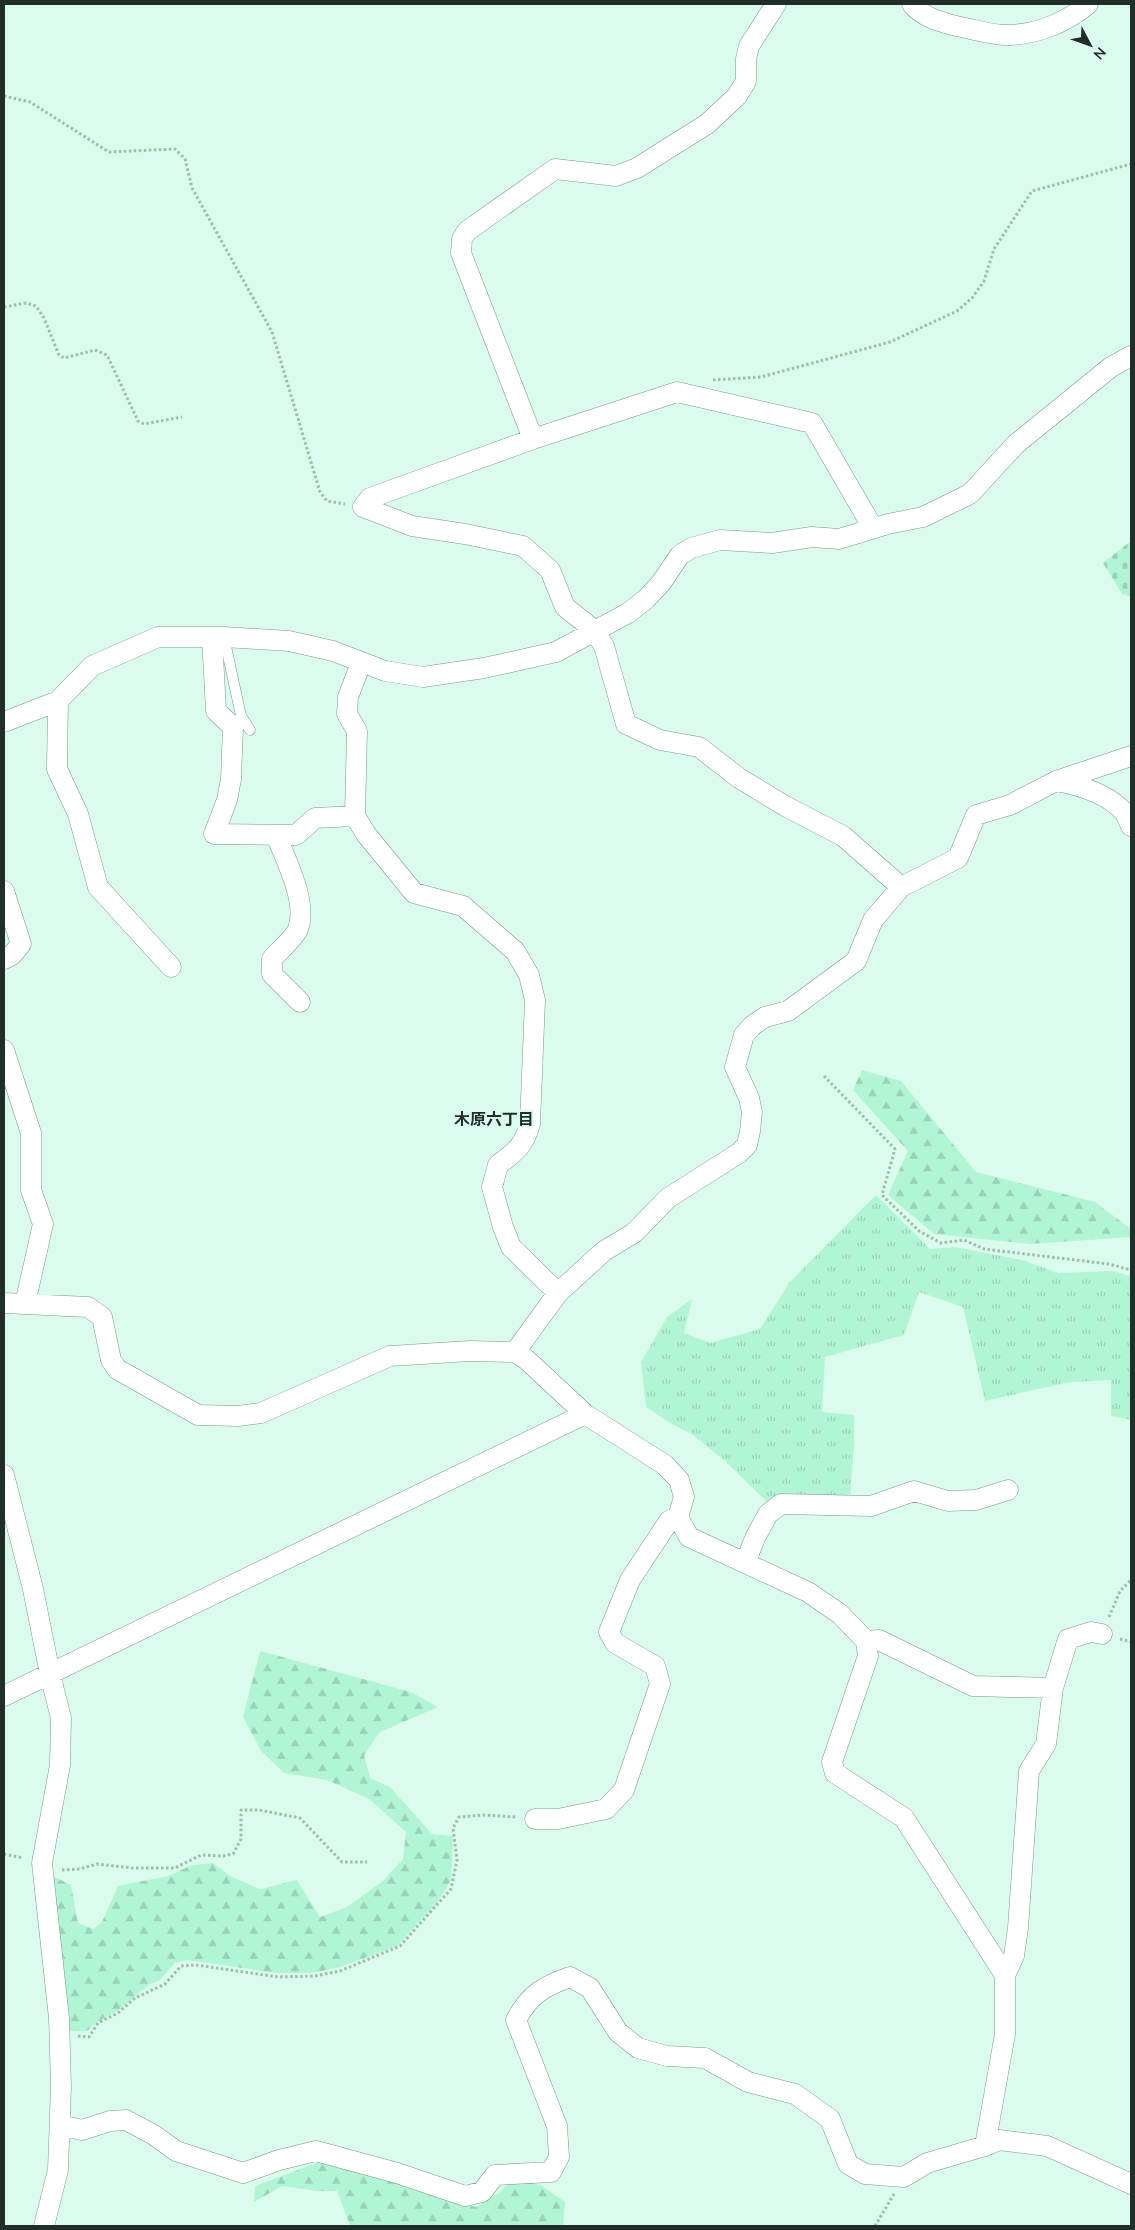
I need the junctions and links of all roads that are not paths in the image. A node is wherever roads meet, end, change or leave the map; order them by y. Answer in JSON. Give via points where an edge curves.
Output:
{"nodes":[{"id":1,"x":776,"y":4,"type":"edge"},
{"id":2,"x":912,"y":4,"type":"edge"},
{"id":3,"x":1088,"y":4,"type":"edge"},
{"id":4,"x":1131,"y":356,"type":"edge"},
{"id":5,"x":533,"y":439,"type":"junction"},
{"id":6,"x":873,"y":528,"type":"junction"},
{"id":7,"x":594,"y":630,"type":"junction"},
{"id":8,"x":218,"y":637,"type":"junction"},
{"id":9,"x":361,"y":663,"type":"junction"},
{"id":10,"x":58,"y":701,"type":"junction"},
{"id":11,"x":4,"y":722,"type":"edge"},
{"id":12,"x":250,"y":730,"type":"dead end"},
{"id":13,"x":1131,"y":756,"type":"edge"},
{"id":14,"x":1056,"y":780,"type":"junction"},
{"id":15,"x":355,"y":816,"type":"junction"},
{"id":16,"x":1131,"y":826,"type":"edge"},
{"id":17,"x":276,"y":835,"type":"junction"},
{"id":18,"x":901,"y":887,"type":"junction"},
{"id":19,"x":4,"y":891,"type":"edge"},
{"id":20,"x":4,"y":959,"type":"edge"},
{"id":21,"x":171,"y":967,"type":"dead end"},
{"id":22,"x":300,"y":1002,"type":"dead end"},
{"id":23,"x":4,"y":1050,"type":"edge"},
{"id":24,"x":558,"y":1294,"type":"junction"},
{"id":25,"x":4,"y":1303,"type":"edge"},
{"id":26,"x":26,"y":1304,"type":"junction"},
{"id":27,"x":515,"y":1352,"type":"junction"},
{"id":28,"x":585,"y":1414,"type":"junction"},
{"id":29,"x":4,"y":1475,"type":"edge"},
{"id":30,"x":1008,"y":1490,"type":"dead end"},
{"id":31,"x":678,"y":1517,"type":"junction"},
{"id":32,"x":745,"y":1563,"type":"junction"},
{"id":33,"x":1102,"y":1634,"type":"road end"},
{"id":34,"x":866,"y":1642,"type":"junction"},
{"id":35,"x":50,"y":1674,"type":"junction"},
{"id":36,"x":1053,"y":1688,"type":"junction"},
{"id":37,"x":4,"y":1696,"type":"edge"},
{"id":38,"x":535,"y":1819,"type":"road end"},
{"id":39,"x":1004,"y":1975,"type":"junction"},
{"id":40,"x":60,"y":2125,"type":"junction"},
{"id":41,"x":985,"y":2146,"type":"junction"},
{"id":42,"x":1131,"y":2184,"type":"edge"},
{"id":43,"x":44,"y":2226,"type":"edge"}],
"edges":[{"from":1,"to":5,"type":"street","via":[[750,46],[746,80],[737,96],[707,124],[636,168],[616,176],[555,169],[467,231],[462,239],[461,253]]},
{"from":2,"to":3,"type":"street","via":[[938,21],[1009,35],[1050,27],[1075,15]]},
{"from":4,"to":6,"type":"street","via":[[1111,367],[1024,438],[970,494],[923,517]]},
{"from":5,"to":6,"type":"street","via":[[677,392],[812,423]]},
{"from":5,"to":7,"type":"street","via":[[370,498],[362,508],[412,526],[523,546],[550,570],[566,607]]},
{"from":6,"to":7,"type":"street","via":[[839,539],[720,540],[691,548],[680,555],[646,599],[628,613]]},
{"from":7,"to":9,"type":"street","via":[[556,652],[423,677]]},
{"from":7,"to":18,"type":"street","via":[[604,646],[626,724],[660,740],[699,747],[739,778],[843,836]]},
{"from":8,"to":9,"type":"street","via":[[289,641],[333,651]]},
{"from":8,"to":10,"type":"street","via":[[158,637],[92,666]]},
{"from":8,"to":12,"type":"lane","via":[[241,716]]},
{"from":8,"to":17,"type":"street","via":[[216,711],[233,727],[231,779],[214,834]]},
{"from":9,"to":15,"type":"street","via":[[348,697],[347,714],[357,731]]},
{"from":10,"to":11,"type":"street"},
{"from":10,"to":21,"type":"street","via":[[56,769],[78,814],[98,887]]},
{"from":13,"to":14,"type":"street"},
{"from":14,"to":16,"type":"street","via":[[1077,784],[1107,800],[1124,812]]},
{"from":14,"to":18,"type":"street","via":[[1010,805],[976,816],[958,858]]},
{"from":15,"to":17,"type":"street","via":[[315,818],[296,836]]},
{"from":15,"to":24,"type":"street","via":[[414,893],[463,906],[515,951],[528,975],[535,1000],[530,1124],[526,1140],[498,1165],[492,1187],[512,1247]]},
{"from":17,"to":22,"type":"street","via":[[299,897],[301,916],[298,931],[272,959],[272,974]]},
{"from":18,"to":24,"type":"street","via":[[873,920],[856,961],[788,1011],[766,1017],[744,1035],[735,1066],[752,1112],[746,1145],[739,1153],[668,1198],[634,1233],[604,1251]]},
{"from":19,"to":20,"type":"street","via":[[21,944]]},
{"from":23,"to":26,"type":"street","via":[[30,1133],[31,1190],[43,1224]]},
{"from":24,"to":27,"type":"street"},
{"from":25,"to":26,"type":"street"},
{"from":26,"to":27,"type":"street","via":[[88,1308],[102,1317],[110,1360],[118,1369],[198,1415],[261,1413],[390,1356]]},
{"from":27,"to":28,"type":"street"},
{"from":28,"to":31,"type":"street","via":[[665,1465],[679,1480],[684,1497]]},
{"from":28,"to":35,"type":"street"},
{"from":29,"to":35,"type":"street","via":[[33,1588]]},
{"from":30,"to":32,"type":"street","via":[[976,1500],[948,1501],[914,1491],[871,1506],[781,1504],[768,1514]]},
{"from":31,"to":32,"type":"street","via":[[689,1537]]},
{"from":31,"to":38,"type":"street","via":[[668,1522],[630,1580],[609,1632],[615,1643],[655,1666],[660,1684],[624,1790],[606,1809]]},
{"from":32,"to":34,"type":"street","via":[[808,1592],[840,1614]]},
{"from":33,"to":36,"type":"street","via":[[1092,1632],[1068,1639]]},
{"from":34,"to":36,"type":"street","via":[[879,1640],[973,1686]]},
{"from":34,"to":39,"type":"street","via":[[868,1656],[832,1762],[834,1772],[904,1818]]},
{"from":35,"to":37,"type":"street"},
{"from":35,"to":40,"type":"street","via":[[61,1718],[60,1765],[42,1863],[60,2035]]},
{"from":36,"to":39,"type":"street","via":[[1046,1744],[1029,1771],[1018,1928],[1014,1956]]},
{"from":39,"to":41,"type":"street","via":[[1005,2034]]},
{"from":40,"to":41,"type":"street","via":[[82,2130],[110,2121],[126,2120],[176,2151],[242,2173],[316,2151],[465,2196],[482,2192],[495,2175],[551,2172],[559,2157],[557,2126],[516,2020],[523,2006],[548,1984],[570,1978],[590,1988],[618,2032],[638,2048],[667,2056],[705,2058],[748,2082],[795,2094],[830,2120],[848,2164],[865,2174],[904,2177],[926,2163]]},
{"from":40,"to":43,"type":"street","via":[[58,2170]]},
{"from":41,"to":42,"type":"street","via":[[1000,2140],[1047,2146]]}]}
